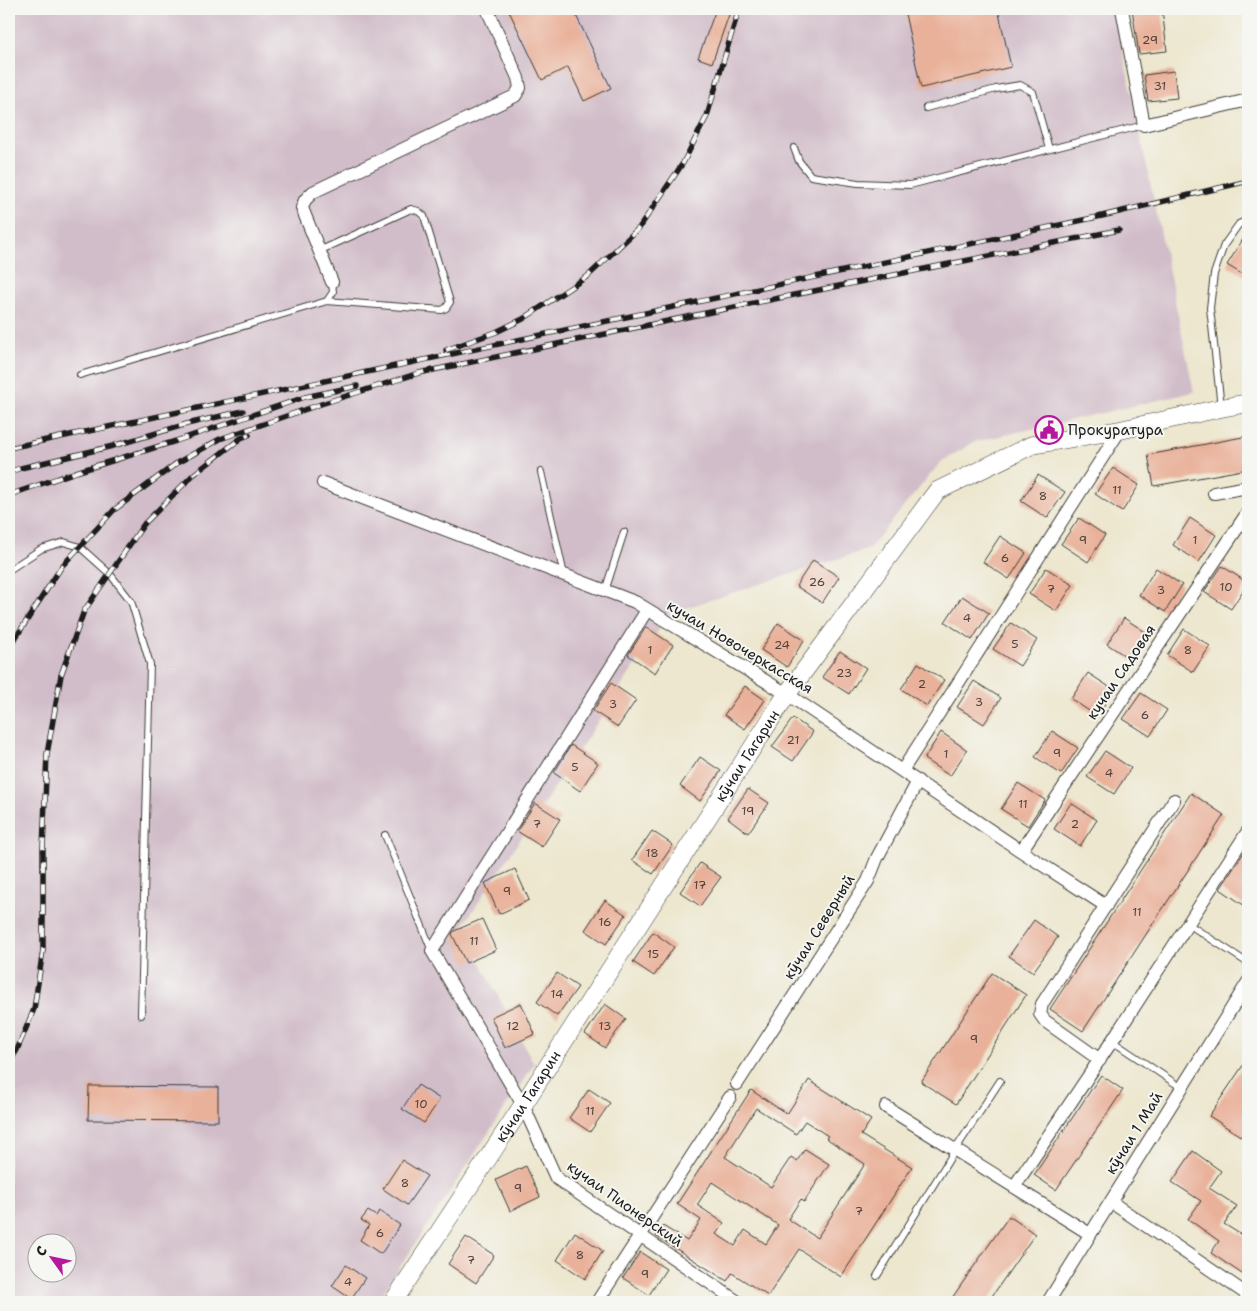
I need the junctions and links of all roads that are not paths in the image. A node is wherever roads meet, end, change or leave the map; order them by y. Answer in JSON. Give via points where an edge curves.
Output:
{"nodes":[{"id":1,"x":487,"y":9,"type":"edge"},
{"id":2,"x":1122,"y":9,"type":"edge"},
{"id":3,"x":1248,"y":100,"type":"edge"},
{"id":4,"x":926,"y":108,"type":"dead end"},
{"id":5,"x":1144,"y":125,"type":"junction"},
{"id":6,"x":794,"y":148,"type":"dead end"},
{"id":7,"x":1049,"y":149,"type":"junction"},
{"id":8,"x":1248,"y":220,"type":"edge"},
{"id":9,"x":320,"y":251,"type":"junction"},
{"id":10,"x":332,"y":282,"type":"joint"},
{"id":11,"x":327,"y":301,"type":"junction"},
{"id":12,"x":80,"y":375,"type":"dead end"},
{"id":13,"x":1248,"y":403,"type":"edge"},
{"id":14,"x":1221,"y":408,"type":"junction"},
{"id":15,"x":1120,"y":430,"type":"junction"},
{"id":16,"x":542,"y":472,"type":"dead end"},
{"id":17,"x":323,"y":483,"type":"dead end"},
{"id":18,"x":1248,"y":487,"type":"edge"},
{"id":19,"x":1214,"y":493,"type":"dead end"},
{"id":20,"x":1248,"y":512,"type":"edge"},
{"id":21,"x":624,"y":532,"type":"dead end"},
{"id":22,"x":9,"y":570,"type":"edge"},
{"id":23,"x":564,"y":575,"type":"junction"},
{"id":24,"x":605,"y":591,"type":"junction"},
{"id":25,"x":647,"y":610,"type":"junction"},
{"id":26,"x":787,"y":694,"type":"junction"},
{"id":27,"x":902,"y":771,"type":"junction"},
{"id":28,"x":918,"y":781,"type":"junction"},
{"id":29,"x":1174,"y":800,"type":"dead end"},
{"id":30,"x":1248,"y":831,"type":"edge"},
{"id":31,"x":385,"y":835,"type":"dead end"},
{"id":32,"x":1021,"y":851,"type":"junction"},
{"id":33,"x":1106,"y":906,"type":"junction"},
{"id":34,"x":1188,"y":924,"type":"junction"},
{"id":35,"x":432,"y":951,"type":"junction"},
{"id":36,"x":1248,"y":963,"type":"edge"},
{"id":37,"x":1248,"y":982,"type":"edge"},
{"id":38,"x":140,"y":1015,"type":"dead end"},
{"id":39,"x":1112,"y":1041,"type":"junction"},
{"id":40,"x":1100,"y":1060,"type":"junction"},
{"id":41,"x":1000,"y":1081,"type":"dead end"},
{"id":42,"x":737,"y":1084,"type":"dead end"},
{"id":43,"x":1182,"y":1088,"type":"junction"},
{"id":44,"x":730,"y":1097,"type":"dead end"},
{"id":45,"x":523,"y":1104,"type":"junction"},
{"id":46,"x":886,"y":1107,"type":"dead end"},
{"id":47,"x":955,"y":1150,"type":"junction"},
{"id":48,"x":1014,"y":1187,"type":"junction"},
{"id":49,"x":1111,"y":1202,"type":"junction"},
{"id":50,"x":1090,"y":1234,"type":"junction"},
{"id":51,"x":640,"y":1235,"type":"junction"},
{"id":52,"x":877,"y":1276,"type":"dead end"},
{"id":53,"x":1248,"y":1295,"type":"edge"},
{"id":54,"x":393,"y":1302,"type":"edge"},
{"id":55,"x":597,"y":1302,"type":"edge"},
{"id":56,"x":738,"y":1302,"type":"edge"},
{"id":57,"x":1048,"y":1302,"type":"edge"}],
"edges":[{"from":1,"to":9,"type":"street","via":[[518,78],[520,88],[515,96],[313,192],[302,208]]},
{"from":2,"to":5,"type":"street"},
{"from":3,"to":5,"type":"street"},
{"from":4,"to":7,"type":"lane","via":[[1020,85],[1032,92]]},
{"from":5,"to":7,"type":"lane"},
{"from":6,"to":7,"type":"lane","via":[[810,176],[858,183],[910,185]]},
{"from":8,"to":14,"type":"lane","via":[[1239,224],[1224,245],[1214,274],[1210,308]]},
{"from":9,"to":10,"type":"street"},
{"from":9,"to":11,"type":"lane","via":[[411,209],[418,211],[424,216],[450,302],[442,310]]},
{"from":10,"to":11,"type":"lane","via":[[332,292]]},
{"from":11,"to":12,"type":"lane"},
{"from":13,"to":14,"type":"main road","name":"кӯчаи Гагарин"},
{"from":14,"to":15,"type":"main road","name":"кӯчаи Гагарин"},
{"from":15,"to":26,"type":"main road","name":"кӯчаи Гагарин","via":[[1032,445],[937,491]]},
{"from":15,"to":27,"type":"street"},
{"from":16,"to":23,"type":"lane"},
{"from":17,"to":23,"type":"street","name":"кучаи Новочеркасская"},
{"from":18,"to":19,"type":"street"},
{"from":20,"to":32,"type":"street","name":"кучаи Садовая"},
{"from":21,"to":24,"type":"lane"},
{"from":22,"to":38,"type":"lane","via":[[41,549],[64,542],[80,547],[110,574],[131,601],[150,664]]},
{"from":23,"to":24,"type":"street","name":"кучаи Новочеркасская"},
{"from":24,"to":25,"type":"street","name":"кучаи Новочеркасская"},
{"from":25,"to":26,"type":"street","name":"кучаи Новочеркасская"},
{"from":25,"to":35,"type":"street"},
{"from":26,"to":27,"type":"street","name":"кучаи Новочеркасская"},
{"from":26,"to":45,"type":"main road","name":"кӯчаи Гагарин"},
{"from":27,"to":28,"type":"street","name":"кучаи Новочеркасская"},
{"from":28,"to":32,"type":"street","name":"кучаи Новочеркасская"},
{"from":28,"to":42,"type":"street","name":"кӯчаи Северный","via":[[868,881]]},
{"from":29,"to":33,"type":"street"},
{"from":30,"to":34,"type":"street"},
{"from":31,"to":35,"type":"lane"},
{"from":32,"to":33,"type":"street","name":"кучаи Новочеркасская"},
{"from":33,"to":40,"type":"street","via":[[1042,1004],[1040,1014],[1045,1021]]},
{"from":34,"to":36,"type":"lane"},
{"from":34,"to":39,"type":"street"},
{"from":35,"to":45,"type":"street","name":"кучаи Пионерский"},
{"from":37,"to":43,"type":"street","name":"кӯчаи 1 Май"},
{"from":39,"to":40,"type":"street"},
{"from":39,"to":43,"type":"lane"},
{"from":40,"to":48,"type":"street"},
{"from":41,"to":47,"type":"lane"},
{"from":43,"to":49,"type":"street","name":"кӯчаи 1 Май"},
{"from":44,"to":51,"type":"street"},
{"from":45,"to":51,"type":"street","name":"кучаи Пионерский","via":[[556,1178]]},
{"from":45,"to":54,"type":"main road","name":"кӯчаи Гагарин"},
{"from":46,"to":47,"type":"street"},
{"from":47,"to":48,"type":"street"},
{"from":47,"to":52,"type":"lane"},
{"from":48,"to":50,"type":"street"},
{"from":49,"to":50,"type":"street","name":"кӯчаи 1 Май"},
{"from":49,"to":53,"type":"street"},
{"from":50,"to":57,"type":"street","name":"кӯчаи 1 Май"},
{"from":51,"to":55,"type":"street"},
{"from":51,"to":56,"type":"street","name":"кучаи Пионерский"}]}
